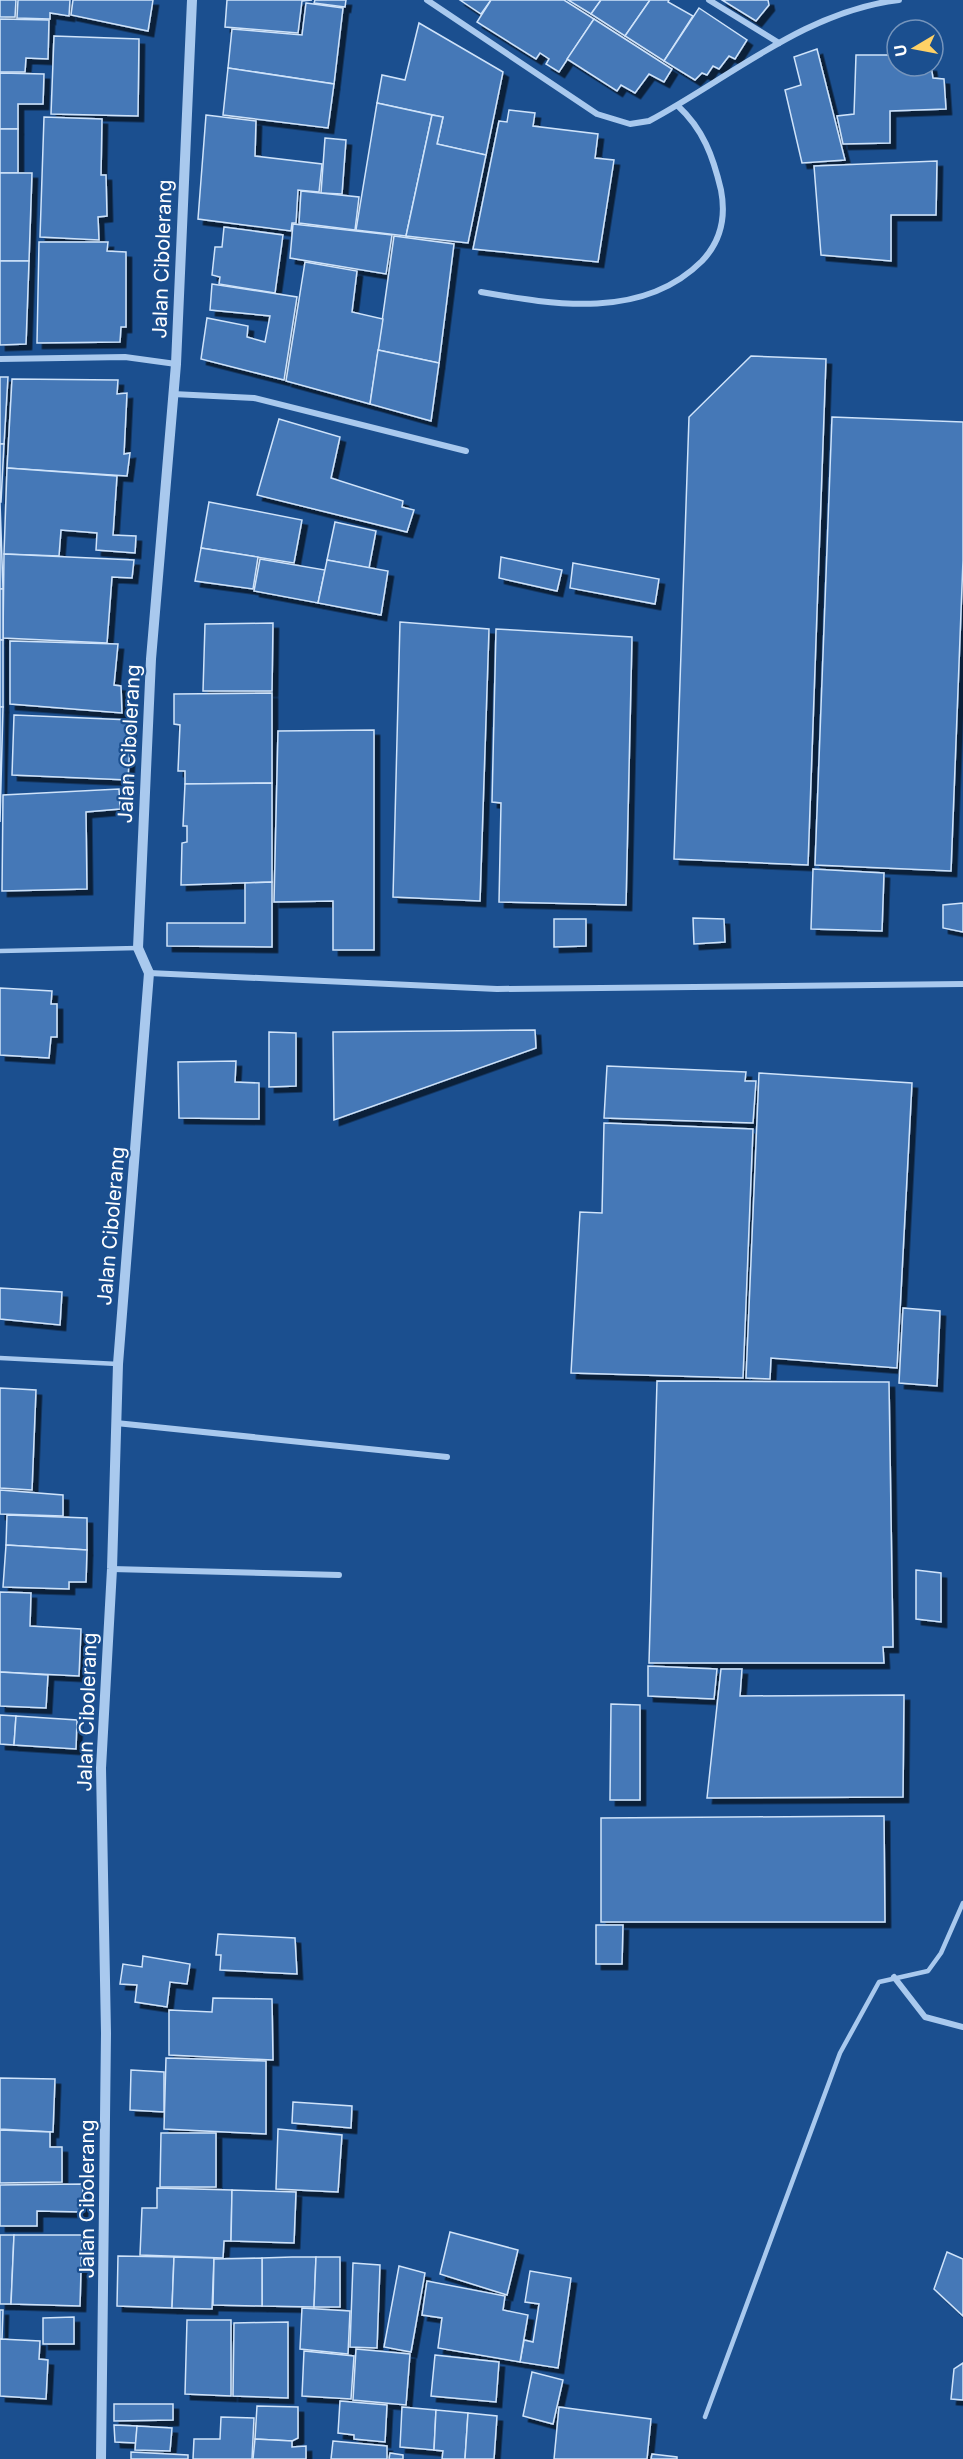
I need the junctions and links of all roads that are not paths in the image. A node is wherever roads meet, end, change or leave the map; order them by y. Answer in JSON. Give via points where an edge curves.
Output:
{"nodes":[{"id":1,"x":192,"y":0,"type":"edge"},
{"id":2,"x":427,"y":0,"type":"edge"},
{"id":3,"x":709,"y":0,"type":"edge"},
{"id":4,"x":899,"y":0,"type":"edge"},
{"id":5,"x":779,"y":43,"type":"junction"},
{"id":6,"x":678,"y":106,"type":"junction"},
{"id":7,"x":481,"y":292,"type":"dead end"},
{"id":8,"x":0,"y":359,"type":"edge"},
{"id":9,"x":176,"y":364,"type":"junction"},
{"id":10,"x":173,"y":394,"type":"junction"},
{"id":11,"x":466,"y":451,"type":"dead end"},
{"id":12,"x":138,"y":948,"type":"junction"},
{"id":13,"x":0,"y":951,"type":"edge"},
{"id":14,"x":149,"y":973,"type":"junction"},
{"id":15,"x":963,"y":984,"type":"edge"},
{"id":16,"x":0,"y":1358,"type":"edge"},
{"id":17,"x":118,"y":1364,"type":"junction"},
{"id":18,"x":116,"y":1423,"type":"junction"},
{"id":19,"x":447,"y":1457,"type":"dead end"},
{"id":20,"x":112,"y":1569,"type":"junction"},
{"id":21,"x":339,"y":1575,"type":"dead end"},
{"id":22,"x":963,"y":1904,"type":"edge"},
{"id":23,"x":894,"y":1977,"type":"junction"},
{"id":24,"x":963,"y":2027,"type":"edge"},
{"id":25,"x":705,"y":2417,"type":"dead end"},
{"id":26,"x":100,"y":2459,"type":"edge"}],
"edges":[{"from":1,"to":9,"type":"street","name":"Jalan Cibolerang"},
{"from":2,"to":6,"type":"street","via":[[597,114],[630,124],[649,122]]},
{"from":3,"to":5,"type":"street"},
{"from":4,"to":5,"type":"street","via":[[871,3],[832,16]]},
{"from":5,"to":6,"type":"street"},
{"from":6,"to":7,"type":"street","via":[[694,121],[707,146],[724,208],[714,248],[688,274],[649,295],[606,304],[550,304]]},
{"from":8,"to":9,"type":"street","via":[[125,357]]},
{"from":9,"to":10,"type":"street","name":"Jalan Cibolerang"},
{"from":10,"to":11,"type":"street","via":[[254,398]]},
{"from":10,"to":12,"type":"street","name":"Jalan Cibolerang","via":[[151,659]]},
{"from":12,"to":13,"type":"lane"},
{"from":12,"to":14,"type":"street","name":"Jalan Cibolerang"},
{"from":14,"to":15,"type":"street","via":[[496,989]]},
{"from":14,"to":17,"type":"street","name":"Jalan Cibolerang"},
{"from":16,"to":17,"type":"lane"},
{"from":17,"to":18,"type":"street","name":"Jalan Cibolerang"},
{"from":18,"to":19,"type":"street"},
{"from":18,"to":20,"type":"street","name":"Jalan Cibolerang"},
{"from":20,"to":21,"type":"street"},
{"from":20,"to":26,"type":"street","name":"Jalan Cibolerang","via":[[101,1767],[106,2056]]},
{"from":22,"to":23,"type":"lane","via":[[941,1953],[928,1971]]},
{"from":23,"to":24,"type":"street","via":[[925,2017]]},
{"from":23,"to":25,"type":"lane","via":[[879,1982],[840,2053]]}]}
